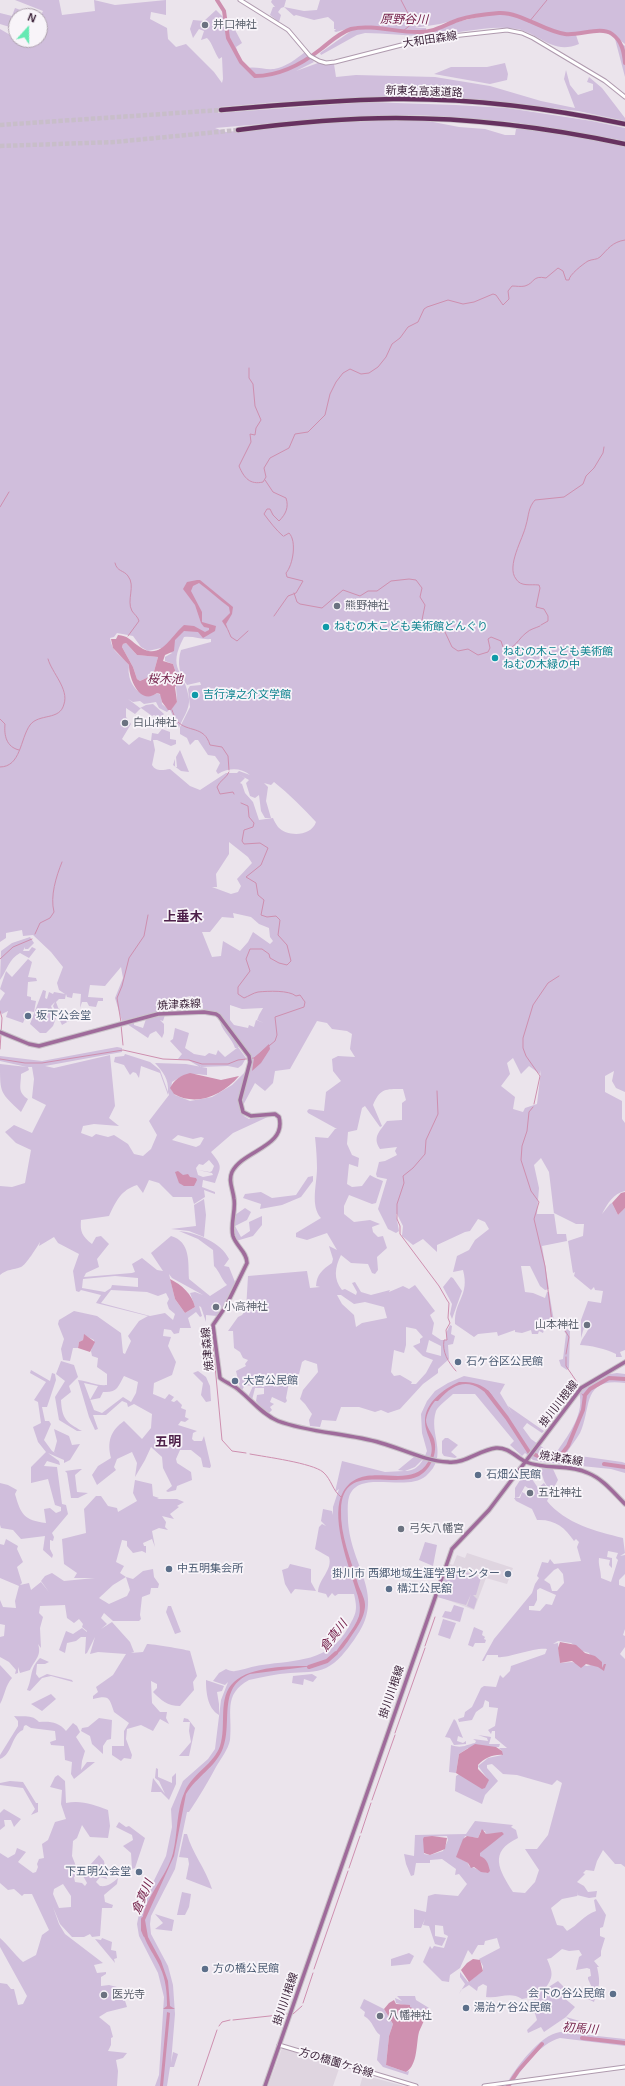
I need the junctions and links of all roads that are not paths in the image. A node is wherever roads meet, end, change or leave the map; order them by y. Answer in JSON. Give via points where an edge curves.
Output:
{"nodes":[{"id":1,"x":240,"y":0,"type":"edge"},
{"id":2,"x":625,"y":97,"type":"edge"},
{"id":3,"x":221,"y":110,"type":"tunnel mouth"},
{"id":4,"x":625,"y":124,"type":"edge"},
{"id":5,"x":238,"y":130,"type":"tunnel mouth"},
{"id":6,"x":625,"y":144,"type":"edge"},
{"id":7,"x":1,"y":1033,"type":"edge"},
{"id":8,"x":625,"y":1362,"type":"edge"},
{"id":9,"x":525,"y":1461,"type":"junction"},
{"id":10,"x":625,"y":1504,"type":"edge"},
{"id":11,"x":279,"y":2045,"type":"junction"},
{"id":12,"x":625,"y":2067,"type":"edge"},
{"id":13,"x":265,"y":2086,"type":"edge"},
{"id":14,"x":416,"y":2086,"type":"edge"},
{"id":15,"x":484,"y":2086,"type":"edge"}],
"edges":[{"from":1,"to":2,"type":"main road","name":"大和田森線","via":[[288,30],[316,60],[326,63],[415,40],[507,30],[533,38],[605,81]]},
{"from":3,"to":4,"type":"highway","name":"新東名高速道路","via":[[343,101],[415,99],[505,105],[575,114]]},
{"from":5,"to":6,"type":"highway","via":[[344,119],[422,118],[535,128]]},
{"from":7,"to":9,"type":"main road","name":"焼津森線","via":[[29,1044],[42,1046],[151,1016],[174,1012],[216,1014],[232,1031],[249,1056],[250,1062],[240,1100],[241,1108],[248,1116],[275,1114],[279,1117],[280,1130],[275,1138],[236,1166],[231,1175],[234,1202],[232,1231],[247,1263],[226,1306],[213,1325],[219,1375],[268,1416],[277,1420],[379,1442],[437,1460],[456,1462],[490,1449],[500,1448]]},
{"from":8,"to":9,"type":"main road","name":"掛川川根線","via":[[580,1389]]},
{"from":9,"to":10,"type":"main road","name":"焼津森線","via":[[589,1473],[601,1480]]},
{"from":9,"to":11,"type":"main road","name":"掛川川根線","via":[[489,1510],[459,1540],[449,1556]]},
{"from":11,"to":13,"type":"main road","name":"掛川川根線"},
{"from":11,"to":14,"type":"main road","name":"方の橋薗ケ谷線"},
{"from":12,"to":15,"type":"main road"}]}
